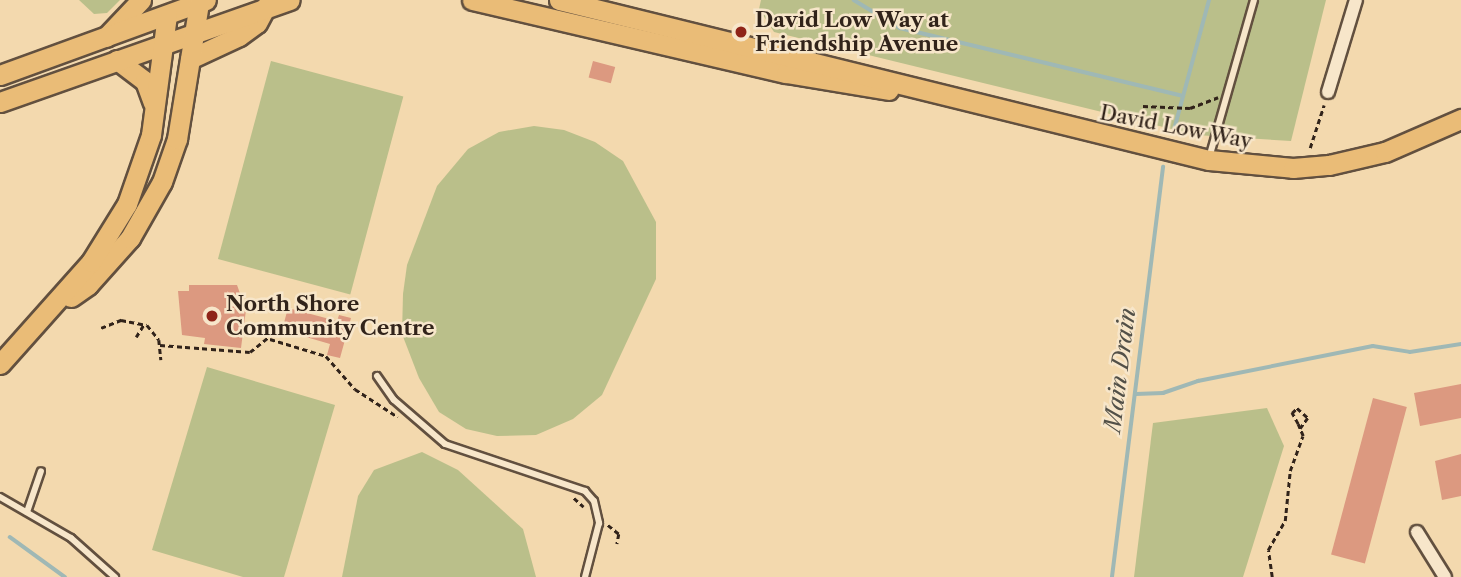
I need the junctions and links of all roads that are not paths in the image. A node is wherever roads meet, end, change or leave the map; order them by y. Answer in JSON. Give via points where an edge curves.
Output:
{"nodes":[{"id":1,"x":141,"y":0,"type":"edge"},
{"id":2,"x":290,"y":0,"type":"edge"},
{"id":3,"x":472,"y":0,"type":"edge"},
{"id":4,"x":559,"y":0,"type":"edge"},
{"id":5,"x":1254,"y":0,"type":"edge"},
{"id":6,"x":1356,"y":0,"type":"edge"},
{"id":7,"x":203,"y":2,"type":"edge"},
{"id":8,"x":266,"y":6,"type":"junction"},
{"id":9,"x":167,"y":15,"type":"junction"},
{"id":10,"x":193,"y":33,"type":"junction"},
{"id":11,"x":106,"y":37,"type":"junction"},
{"id":12,"x":163,"y":44,"type":"junction"},
{"id":13,"x":190,"y":59,"type":"junction"},
{"id":14,"x":117,"y":60,"type":"junction"},
{"id":15,"x":788,"y":65,"type":"junction"},
{"id":16,"x":0,"y":75,"type":"edge"},
{"id":17,"x":1328,"y":92,"type":"road end"},
{"id":18,"x":0,"y":102,"type":"edge"},
{"id":19,"x":156,"y":111,"type":"junction"},
{"id":20,"x":1461,"y":119,"type":"edge"},
{"id":21,"x":1209,"y":160,"type":"junction"},
{"id":22,"x":57,"y":303,"type":"junction"},
{"id":23,"x":0,"y":364,"type":"edge"},
{"id":24,"x":377,"y":376,"type":"dead end"},
{"id":25,"x":41,"y":471,"type":"dead end"},
{"id":26,"x":0,"y":497,"type":"edge"},
{"id":27,"x":3,"y":502,"type":"edge"},
{"id":28,"x":27,"y":512,"type":"junction"},
{"id":29,"x":1417,"y":532,"type":"dead end"},
{"id":30,"x":115,"y":577,"type":"edge"},
{"id":31,"x":585,"y":577,"type":"edge"},
{"id":32,"x":1445,"y":577,"type":"edge"}],
"edges":[{"from":1,"to":11,"type":"main road"},
{"from":2,"to":8,"type":"main road"},
{"from":3,"to":15,"type":"main road","name":"David Low Way"},
{"from":4,"to":15,"type":"main road","name":"David Low Way"},
{"from":5,"to":21,"type":"lane"},
{"from":6,"to":17,"type":"street"},
{"from":7,"to":9,"type":"main road"},
{"from":7,"to":10,"type":"main road"},
{"from":8,"to":10,"type":"main road"},
{"from":8,"to":13,"type":"main road","via":[[257,23],[239,36]]},
{"from":9,"to":11,"type":"main road"},
{"from":9,"to":12,"type":"main road"},
{"from":10,"to":12,"type":"main road"},
{"from":10,"to":13,"type":"main road"},
{"from":11,"to":16,"type":"main road"},
{"from":12,"to":14,"type":"main road"},
{"from":12,"to":19,"type":"main road"},
{"from":13,"to":22,"type":"main road","via":[[177,139],[152,201],[113,259],[81,291]]},
{"from":14,"to":18,"type":"main road"},
{"from":14,"to":19,"type":"main road","via":[[145,80]]},
{"from":15,"to":21,"type":"main road","name":"David Low Way","via":[[885,90],[921,91]]},
{"from":19,"to":22,"type":"main road","via":[[127,204]]},
{"from":20,"to":21,"type":"main road","name":"David Low Way","via":[[1385,152],[1329,165],[1293,168]]},
{"from":22,"to":23,"type":"main road"},
{"from":24,"to":31,"type":"lane","via":[[394,400],[444,444],[585,491],[594,501],[599,523]]},
{"from":25,"to":28,"type":"lane"},
{"from":26,"to":27,"type":"lane"},
{"from":27,"to":28,"type":"lane"},
{"from":28,"to":30,"type":"lane","via":[[71,538]]},
{"from":29,"to":32,"type":"street"}]}
